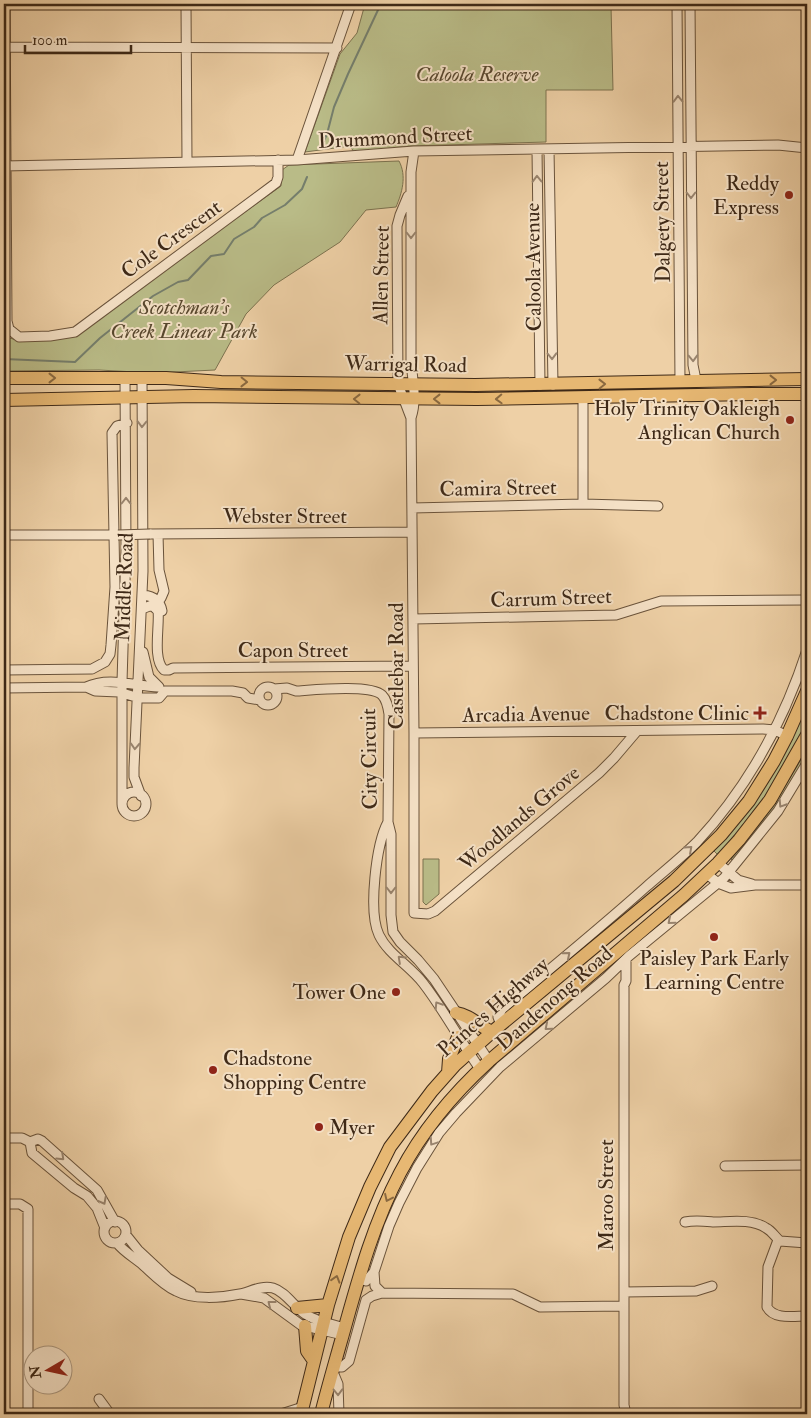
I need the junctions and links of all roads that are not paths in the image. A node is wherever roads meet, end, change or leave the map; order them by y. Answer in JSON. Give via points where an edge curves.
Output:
{"nodes":[{"id":1,"x":6,"y":4,"type":"edge"},
{"id":2,"x":186,"y":4,"type":"edge"},
{"id":3,"x":351,"y":4,"type":"edge"},
{"id":4,"x":677,"y":4,"type":"edge"},
{"id":5,"x":690,"y":4,"type":"edge"},
{"id":6,"x":6,"y":46,"type":"junction"},
{"id":7,"x":186,"y":47,"type":"junction"},
{"id":8,"x":337,"y":48,"type":"junction"},
{"id":9,"x":677,"y":62,"type":"junction"},
{"id":10,"x":691,"y":62,"type":"junction"},
{"id":11,"x":807,"y":141,"type":"edge"},
{"id":12,"x":788,"y":145,"type":"junction"},
{"id":13,"x":691,"y":146,"type":"junction"},
{"id":14,"x":678,"y":148,"type":"junction"},
{"id":15,"x":807,"y":148,"type":"edge"},
{"id":16,"x":537,"y":150,"type":"junction"},
{"id":17,"x":549,"y":150,"type":"junction"},
{"id":18,"x":409,"y":152,"type":"junction"},
{"id":19,"x":278,"y":160,"type":"junction"},
{"id":20,"x":297,"y":160,"type":"junction"},
{"id":21,"x":187,"y":162,"type":"junction"},
{"id":22,"x":5,"y":166,"type":"edge"},
{"id":23,"x":4,"y":378,"type":"edge"},
{"id":24,"x":126,"y":378,"type":"junction"},
{"id":25,"x":142,"y":378,"type":"junction"},
{"id":26,"x":804,"y":378,"type":"edge"},
{"id":27,"x":696,"y":380,"type":"junction"},
{"id":28,"x":680,"y":381,"type":"junction"},
{"id":29,"x":398,"y":384,"type":"junction"},
{"id":30,"x":414,"y":384,"type":"junction"},
{"id":31,"x":547,"y":385,"type":"junction"},
{"id":32,"x":807,"y":394,"type":"edge"},
{"id":33,"x":583,"y":397,"type":"junction"},
{"id":34,"x":126,"y":398,"type":"junction"},
{"id":35,"x":142,"y":398,"type":"junction"},
{"id":36,"x":410,"y":399,"type":"junction"},
{"id":37,"x":4,"y":400,"type":"edge"},
{"id":38,"x":127,"y":423,"type":"junction"},
{"id":39,"x":584,"y":504,"type":"junction"},
{"id":40,"x":658,"y":506,"type":"dead end"},
{"id":41,"x":412,"y":508,"type":"junction"},
{"id":42,"x":412,"y":532,"type":"junction"},
{"id":43,"x":116,"y":534,"type":"junction"},
{"id":44,"x":154,"y":534,"type":"junction"},
{"id":45,"x":4,"y":535,"type":"edge"},
{"id":46,"x":143,"y":595,"type":"junction"},
{"id":47,"x":807,"y":600,"type":"edge"},
{"id":48,"x":156,"y":602,"type":"junction"},
{"id":49,"x":142,"y":609,"type":"junction"},
{"id":50,"x":413,"y":619,"type":"junction"},
{"id":51,"x":140,"y":641,"type":"junction"},
{"id":52,"x":807,"y":650,"type":"edge"},
{"id":53,"x":414,"y":666,"type":"junction"},
{"id":54,"x":34,"y":669,"type":"junction"},
{"id":55,"x":4,"y":670,"type":"edge"},
{"id":56,"x":23,"y":670,"type":"junction"},
{"id":57,"x":122,"y":682,"type":"junction"},
{"id":58,"x":138,"y":685,"type":"junction"},
{"id":59,"x":23,"y":687,"type":"junction"},
{"id":60,"x":35,"y":687,"type":"junction"},
{"id":61,"x":86,"y":687,"type":"junction"},
{"id":62,"x":4,"y":688,"type":"edge"},
{"id":63,"x":162,"y":689,"type":"junction"},
{"id":64,"x":274,"y":689,"type":"junction"},
{"id":65,"x":262,"y":690,"type":"junction"},
{"id":66,"x":807,"y":691,"type":"edge"},
{"id":67,"x":296,"y":692,"type":"junction"},
{"id":68,"x":122,"y":693,"type":"junction"},
{"id":69,"x":243,"y":693,"type":"junction"},
{"id":70,"x":137,"y":697,"type":"junction"},
{"id":71,"x":260,"y":700,"type":"junction"},
{"id":72,"x":276,"y":702,"type":"junction"},
{"id":73,"x":637,"y":730,"type":"junction"},
{"id":74,"x":775,"y":730,"type":"junction"},
{"id":75,"x":414,"y":733,"type":"junction"},
{"id":76,"x":807,"y":735,"type":"edge"},
{"id":77,"x":787,"y":736,"type":"junction"},
{"id":78,"x":807,"y":763,"type":"edge"},
{"id":79,"x":141,"y":796,"type":"junction"},
{"id":80,"x":122,"y":803,"type":"junction"},
{"id":81,"x":388,"y":822,"type":"junction"},
{"id":82,"x":718,"y":863,"type":"junction"},
{"id":83,"x":729,"y":873,"type":"junction"},
{"id":84,"x":706,"y":874,"type":"junction"},
{"id":85,"x":674,"y":881,"type":"junction"},
{"id":86,"x":718,"y":883,"type":"junction"},
{"id":87,"x":755,"y":885,"type":"junction"},
{"id":88,"x":807,"y":885,"type":"edge"},
{"id":89,"x":414,"y":913,"type":"joint"},
{"id":90,"x":626,"y":960,"type":"junction"},
{"id":91,"x":596,"y":969,"type":"junction"},
{"id":92,"x":610,"y":974,"type":"junction"},
{"id":93,"x":624,"y":985,"type":"junction"},
{"id":94,"x":456,"y":1013,"type":"junction"},
{"id":95,"x":496,"y":1028,"type":"junction"},
{"id":96,"x":458,"y":1037,"type":"junction"},
{"id":97,"x":473,"y":1048,"type":"junction"},
{"id":98,"x":485,"y":1065,"type":"junction"},
{"id":99,"x":448,"y":1073,"type":"junction"},
{"id":100,"x":439,"y":1113,"type":"junction"},
{"id":101,"x":456,"y":1113,"type":"junction"},
{"id":102,"x":4,"y":1138,"type":"edge"},
{"id":103,"x":30,"y":1142,"type":"junction"},
{"id":104,"x":807,"y":1165,"type":"edge"},
{"id":105,"x":725,"y":1166,"type":"dead end"},
{"id":106,"x":4,"y":1204,"type":"edge"},
{"id":107,"x":116,"y":1222,"type":"junction"},
{"id":108,"x":686,"y":1222,"type":"dead end"},
{"id":109,"x":105,"y":1228,"type":"junction"},
{"id":110,"x":126,"y":1235,"type":"junction"},
{"id":111,"x":778,"y":1240,"type":"junction"},
{"id":112,"x":117,"y":1243,"type":"junction"},
{"id":113,"x":807,"y":1243,"type":"edge"},
{"id":114,"x":374,"y":1272,"type":"junction"},
{"id":115,"x":357,"y":1284,"type":"junction"},
{"id":116,"x":712,"y":1286,"type":"dead end"},
{"id":117,"x":624,"y":1292,"type":"junction"},
{"id":118,"x":241,"y":1294,"type":"junction"},
{"id":119,"x":382,"y":1294,"type":"junction"},
{"id":120,"x":204,"y":1296,"type":"junction"},
{"id":121,"x":366,"y":1300,"type":"junction"},
{"id":122,"x":328,"y":1305,"type":"junction"},
{"id":123,"x":624,"y":1306,"type":"junction"},
{"id":124,"x":297,"y":1308,"type":"junction"},
{"id":125,"x":807,"y":1316,"type":"edge"},
{"id":126,"x":305,"y":1326,"type":"junction"},
{"id":127,"x":323,"y":1326,"type":"junction"},
{"id":128,"x":344,"y":1332,"type":"junction"},
{"id":129,"x":314,"y":1361,"type":"junction"},
{"id":130,"x":333,"y":1369,"type":"junction"},
{"id":131,"x":99,"y":1399,"type":"dead end"},
{"id":132,"x":302,"y":1410,"type":"edge"},
{"id":133,"x":624,"y":1411,"type":"edge"},
{"id":134,"x":28,"y":1414,"type":"edge"},
{"id":135,"x":110,"y":1414,"type":"edge"},
{"id":136,"x":280,"y":1414,"type":"edge"},
{"id":137,"x":320,"y":1414,"type":"edge"},
{"id":138,"x":339,"y":1414,"type":"edge"}],
"edges":[{"from":1,"to":6,"type":"street"},
{"from":2,"to":7,"type":"street"},
{"from":3,"to":8,"type":"street"},
{"from":4,"to":9,"type":"street","name":"Dalgety Street"},
{"from":5,"to":10,"type":"street","name":"Dalgety Street"},
{"from":6,"to":7,"type":"street"},
{"from":6,"to":22,"type":"street"},
{"from":7,"to":8,"type":"street"},
{"from":7,"to":21,"type":"street"},
{"from":8,"to":20,"type":"street"},
{"from":9,"to":10,"type":"street"},
{"from":14,"to":9,"type":"street","name":"Dalgety Street","one_way":true},
{"from":10,"to":13,"type":"street","name":"Dalgety Street"},
{"from":11,"to":12,"type":"street","name":"Drummond Street"},
{"from":12,"to":13,"type":"street","name":"Drummond Street"},
{"from":12,"to":15,"type":"street","name":"Drummond Street"},
{"from":13,"to":14,"type":"street","name":"Drummond Street"},
{"from":13,"to":27,"type":"street","name":"Dalgety Street","one_way":true,"via":[[692,365]]},
{"from":14,"to":17,"type":"street","name":"Drummond Street"},
{"from":14,"to":28,"type":"street","name":"Dalgety Street"},
{"from":16,"to":17,"type":"street","name":"Drummond Street"},
{"from":16,"to":18,"type":"street","name":"Drummond Street"},
{"from":31,"to":16,"type":"street","name":"Caloola Avenue","one_way":true},
{"from":17,"to":31,"type":"street","name":"Caloola Avenue","one_way":true},
{"from":18,"to":20,"type":"street","name":"Drummond Street"},
{"from":18,"to":29,"type":"street","name":"Allen Street","via":[[408,197],[397,229]]},
{"from":18,"to":30,"type":"street","name":"Allen Street","one_way":true},
{"from":19,"to":20,"type":"street","name":"Drummond Street"},
{"from":19,"to":21,"type":"street","name":"Drummond Street"},
{"from":19,"to":22,"type":"street","name":"Cole Crescent","via":[[276,183],[75,332],[19,337],[9,329],[7,321]]},
{"from":21,"to":22,"type":"street","name":"Drummond Street"},
{"from":23,"to":24,"type":"highway","name":"Warrigal Road","one_way":true},
{"from":24,"to":25,"type":"highway","name":"Warrigal Road"},
{"from":24,"to":34,"type":"street","name":"Middle Road"},
{"from":25,"to":29,"type":"highway","name":"Warrigal Road","one_way":true},
{"from":25,"to":35,"type":"street","name":"Middle Road"},
{"from":27,"to":26,"type":"highway","name":"Warrigal Road","one_way":true},
{"from":27,"to":28,"type":"highway","name":"Warrigal Road"},
{"from":31,"to":28,"type":"highway","name":"Warrigal Road","one_way":true},
{"from":29,"to":30,"type":"highway","name":"Warrigal Road"},
{"from":29,"to":36,"type":"street","name":"Allen Street"},
{"from":30,"to":31,"type":"highway","name":"Warrigal Road"},
{"from":30,"to":36,"type":"street","name":"Allen Street"},
{"from":32,"to":33,"type":"highway","name":"Warrigal Road"},
{"from":33,"to":36,"type":"highway","name":"Warrigal Road","one_way":true},
{"from":33,"to":39,"type":"street","name":"Camira Street"},
{"from":34,"to":35,"type":"highway","name":"Warrigal Road"},
{"from":34,"to":37,"type":"highway","name":"Warrigal Road"},
{"from":34,"to":38,"type":"street","name":"Middle Road"},
{"from":36,"to":35,"type":"highway","name":"Warrigal Road","one_way":true},
{"from":35,"to":46,"type":"street","name":"Middle Road","one_way":true},
{"from":36,"to":41,"type":"street","name":"Castlebar Road"},
{"from":38,"to":43,"type":"street","name":"Middle Road","via":[[112,433]]},
{"from":57,"to":38,"type":"street","name":"Middle Road","one_way":true},
{"from":39,"to":40,"type":"street","name":"Camira Street"},
{"from":39,"to":41,"type":"street","name":"Camira Street"},
{"from":41,"to":42,"type":"street","name":"Castlebar Road"},
{"from":42,"to":44,"type":"street","name":"Webster Street"},
{"from":42,"to":50,"type":"street","name":"Castlebar Road"},
{"from":43,"to":44,"type":"street","name":"Webster Street","bridge":true},
{"from":43,"to":45,"type":"street","name":"Webster Street"},
{"from":43,"to":54,"type":"street","name":"Middle Road","via":[[114,612],[108,658],[92,669]]},
{"from":44,"to":48,"type":"street","via":[[162,583]]},
{"from":46,"to":48,"type":"street"},
{"from":46,"to":49,"type":"street","name":"Middle Road"},
{"from":47,"to":50,"type":"street","name":"Carrum Street","via":[[661,601],[616,615]]},
{"from":48,"to":49,"type":"street"},
{"from":48,"to":53,"type":"street","name":"Capon Street","via":[[162,609],[163,660],[173,668]]},
{"from":49,"to":51,"type":"street","name":"Middle Road"},
{"from":50,"to":53,"type":"street","name":"Castlebar Road"},
{"from":51,"to":58,"type":"street","name":"Middle Road"},
{"from":51,"to":63,"type":"street","via":[[148,675]]},
{"from":52,"to":74,"type":"street","name":"Dandenong Road"},
{"from":53,"to":75,"type":"street","name":"Castlebar Road"},
{"from":54,"to":56,"type":"street"},
{"from":54,"to":60,"type":"street"},
{"from":55,"to":56,"type":"street"},
{"from":56,"to":59,"type":"street"},
{"from":57,"to":58,"type":"street"},
{"from":57,"to":61,"type":"street","via":[[94,683]]},
{"from":57,"to":68,"type":"street","name":"Middle Road"},
{"from":58,"to":63,"type":"street"},
{"from":58,"to":70,"type":"street","name":"Middle Road"},
{"from":59,"to":60,"type":"street"},
{"from":59,"to":62,"type":"street"},
{"from":60,"to":61,"type":"street"},
{"from":61,"to":68,"type":"street"},
{"from":63,"to":69,"type":"street"},
{"from":63,"to":70,"type":"street","via":[[159,698]]},
{"from":64,"to":65,"type":"street","via":[[267,687]]},
{"from":64,"to":67,"type":"street","name":"City Circuit","via":[[287,688]]},
{"from":64,"to":72,"type":"street","via":[[278,696]]},
{"from":65,"to":69,"type":"street"},
{"from":65,"to":71,"type":"street"},
{"from":66,"to":77,"type":"highway","name":"Princes Highway"},
{"from":67,"to":72,"type":"street","name":"City Circuit"},
{"from":67,"to":81,"type":"street","name":"City Circuit","via":[[363,689],[383,696],[389,714]]},
{"from":68,"to":70,"type":"street"},
{"from":68,"to":80,"type":"street","name":"Middle Road"},
{"from":69,"to":71,"type":"street","via":[[248,698]]},
{"from":70,"to":79,"type":"street","name":"Middle Road","one_way":true,"via":[[134,773]]},
{"from":71,"to":72,"type":"street","via":[[267,705]]},
{"from":73,"to":74,"type":"street","name":"Arcadia Avenue"},
{"from":73,"to":75,"type":"street","name":"Arcadia Avenue"},
{"from":73,"to":89,"type":"street","name":"Woodlands Grove","via":[[599,773],[435,911]]},
{"from":74,"to":77,"type":"street","name":"Arcadia Avenue"},
{"from":95,"to":74,"type":"street","name":"Dandenong Road","one_way":true,"via":[[502,1010],[696,842],[741,787]]},
{"from":75,"to":89,"type":"street","name":"Castlebar Road"},
{"from":76,"to":82,"type":"highway","name":"Princes Highway","via":[[770,800]]},
{"from":77,"to":85,"type":"highway","name":"Princes Highway","via":[[740,812]]},
{"from":78,"to":83,"type":"street","name":"Dandenong Road","one_way":true,"via":[[778,811]]},
{"from":79,"to":80,"type":"street","via":[[130,794]]},
{"from":79,"to":80,"type":"street","via":[[145,806],[138,815],[127,814]]},
{"from":81,"to":94,"type":"street","name":"City Circuit","one_way":true,"via":[[394,932],[430,973]]},
{"from":96,"to":81,"type":"street","name":"City Circuit","one_way":true,"via":[[422,982],[386,945],[377,930],[376,861],[382,832]]},
{"from":82,"to":83,"type":"street"},
{"from":82,"to":84,"type":"highway","name":"Princes Highway"},
{"from":82,"to":85,"type":"highway","via":[[708,862],[688,879]]},
{"from":83,"to":86,"type":"street","name":"Dandenong Road"},
{"from":83,"to":87,"type":"street","via":[[738,880]]},
{"from":84,"to":86,"type":"street"},
{"from":84,"to":91,"type":"highway","name":"Princes Highway"},
{"from":85,"to":95,"type":"highway","name":"Princes Highway"},
{"from":86,"to":87,"type":"street","via":[[731,888]]},
{"from":86,"to":90,"type":"street","name":"Dandenong Road","one_way":true},
{"from":87,"to":88,"type":"street"},
{"from":90,"to":92,"type":"street","name":"Dandenong Road"},
{"from":90,"to":93,"type":"street","name":"Maroo Street"},
{"from":91,"to":92,"type":"street"},
{"from":91,"to":98,"type":"highway","name":"Princes Highway"},
{"from":92,"to":93,"type":"street"},
{"from":92,"to":101,"type":"street","name":"Dandenong Road","one_way":true,"via":[[500,1067]]},
{"from":93,"to":117,"type":"street","name":"Maroo Street"},
{"from":94,"to":95,"type":"highway"},
{"from":94,"to":97,"type":"street","name":"City Circuit"},
{"from":95,"to":97,"type":"highway","name":"Princes Highway"},
{"from":96,"to":97,"type":"street","name":"City Circuit"},
{"from":96,"to":99,"type":"highway","via":[[449,1058]]},
{"from":97,"to":98,"type":"street","name":"City Circuit"},
{"from":97,"to":99,"type":"highway","name":"Princes Highway"},
{"from":98,"to":100,"type":"highway","name":"Princes Highway"},
{"from":122,"to":99,"type":"highway","name":"Princes Highway","one_way":true,"via":[[349,1237],[378,1170],[390,1147]]},
{"from":100,"to":101,"type":"highway"},
{"from":100,"to":115,"type":"highway","name":"Princes Highway","one_way":true,"via":[[400,1172],[373,1234]]},
{"from":101,"to":114,"type":"street","name":"Dandenong Road","one_way":true,"via":[[427,1151],[405,1190]]},
{"from":102,"to":103,"type":"street","via":[[22,1138]]},
{"from":103,"to":107,"type":"street","one_way":true,"via":[[42,1141],[92,1186]]},
{"from":103,"to":109,"type":"street","via":[[32,1153],[91,1200]]},
{"from":104,"to":105,"type":"street"},
{"from":106,"to":134,"type":"street","via":[[27,1207]]},
{"from":107,"to":109,"type":"street"},
{"from":107,"to":110,"type":"street","via":[[123,1225]]},
{"from":108,"to":111,"type":"street","via":[[730,1220],[760,1225],[770,1230]]},
{"from":109,"to":112,"type":"street","via":[[106,1238]]},
{"from":110,"to":112,"type":"street"},
{"from":110,"to":120,"type":"street","via":[[168,1278],[190,1292]]},
{"from":111,"to":113,"type":"street"},
{"from":111,"to":125,"type":"street","via":[[768,1267],[767,1307],[775,1315]]},
{"from":112,"to":120,"type":"street","via":[[175,1291]]},
{"from":114,"to":115,"type":"street","via":[[366,1281]]},
{"from":114,"to":119,"type":"street","via":[[375,1286]]},
{"from":115,"to":121,"type":"street"},
{"from":115,"to":128,"type":"highway","name":"Princes Highway"},
{"from":116,"to":117,"type":"street","via":[[696,1291]]},
{"from":117,"to":123,"type":"street","name":"Maroo Street"},
{"from":118,"to":120,"type":"street"},
{"from":118,"to":124,"type":"street","via":[[273,1288]]},
{"from":126,"to":118,"type":"street","one_way":true,"via":[[264,1298]]},
{"from":119,"to":121,"type":"street"},
{"from":119,"to":123,"type":"street","via":[[513,1294],[540,1307]]},
{"from":121,"to":130,"type":"street","via":[[349,1361]]},
{"from":122,"to":124,"type":"highway"},
{"from":122,"to":127,"type":"highway","name":"Princes Highway"},
{"from":123,"to":133,"type":"street","name":"Maroo Street"},
{"from":124,"to":127,"type":"street"},
{"from":126,"to":127,"type":"street"},
{"from":126,"to":129,"type":"highway","via":[[307,1351]]},
{"from":127,"to":128,"type":"street"},
{"from":127,"to":129,"type":"highway","name":"Princes Highway"},
{"from":128,"to":130,"type":"highway","name":"Princes Highway"},
{"from":129,"to":132,"type":"highway","name":"Princes Highway"},
{"from":130,"to":137,"type":"highway","name":"Princes Highway"},
{"from":130,"to":138,"type":"street","one_way":true,"via":[[338,1384]]},
{"from":131,"to":135,"type":"street"},
{"from":132,"to":136,"type":"street"}]}
